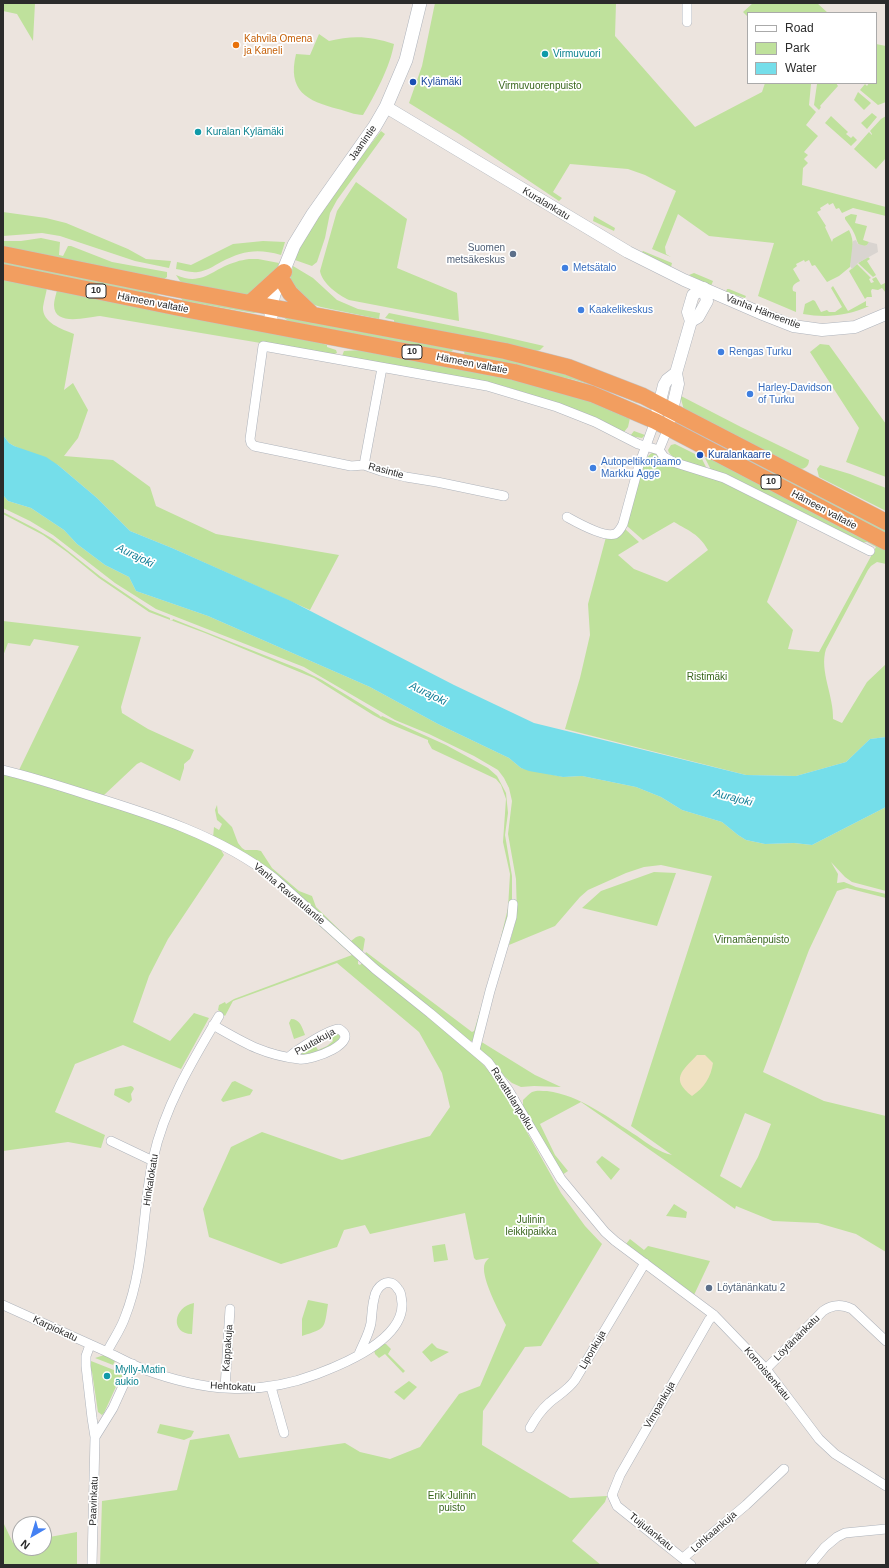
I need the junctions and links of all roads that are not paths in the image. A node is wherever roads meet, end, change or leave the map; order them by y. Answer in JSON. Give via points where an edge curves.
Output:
{"nodes":[{"id":1,"x":420,"y":3,"type":"edge"},
{"id":2,"x":687,"y":3,"type":"edge"},
{"id":3,"x":687,"y":22,"type":"dead end"},
{"id":4,"x":386,"y":107,"type":"junction"},
{"id":5,"x":3,"y":254,"type":"edge"},
{"id":6,"x":3,"y":272,"type":"edge"},
{"id":7,"x":284,"y":278,"type":"junction"},
{"id":8,"x":708,"y":290,"type":"junction"},
{"id":9,"x":250,"y":303,"type":"junction"},
{"id":10,"x":275,"y":308,"type":"junction"},
{"id":11,"x":886,"y":314,"type":"edge"},
{"id":12,"x":313,"y":315,"type":"junction"},
{"id":13,"x":271,"y":325,"type":"junction"},
{"id":14,"x":382,"y":368,"type":"junction"},
{"id":15,"x":666,"y":406,"type":"junction"},
{"id":16,"x":662,"y":425,"type":"junction"},
{"id":17,"x":646,"y":447,"type":"junction"},
{"id":18,"x":659,"y":450,"type":"junction"},
{"id":19,"x":364,"y":465,"type":"junction"},
{"id":20,"x":504,"y":496,"type":"dead end"},
{"id":21,"x":567,"y":517,"type":"dead end"},
{"id":22,"x":886,"y":522,"type":"edge"},
{"id":23,"x":886,"y":542,"type":"edge"},
{"id":24,"x":870,"y":551,"type":"dead end"},
{"id":25,"x":3,"y":770,"type":"edge"},
{"id":26,"x":513,"y":904,"type":"dead end"},
{"id":27,"x":219,"y":1016,"type":"dead end"},
{"id":28,"x":213,"y":1025,"type":"junction"},
{"id":29,"x":475,"y":1050,"type":"junction"},
{"id":30,"x":289,"y":1057,"type":"junction"},
{"id":31,"x":111,"y":1141,"type":"dead end"},
{"id":32,"x":153,"y":1161,"type":"junction"},
{"id":33,"x":645,"y":1263,"type":"junction"},
{"id":34,"x":3,"y":1305,"type":"edge"},
{"id":35,"x":230,"y":1309,"type":"dead end"},
{"id":36,"x":714,"y":1315,"type":"junction"},
{"id":37,"x":886,"y":1341,"type":"edge"},
{"id":38,"x":90,"y":1344,"type":"junction"},
{"id":39,"x":107,"y":1352,"type":"junction"},
{"id":40,"x":359,"y":1354,"type":"junction"},
{"id":41,"x":132,"y":1364,"type":"junction"},
{"id":42,"x":766,"y":1369,"type":"junction"},
{"id":43,"x":271,"y":1387,"type":"junction"},
{"id":44,"x":225,"y":1388,"type":"junction"},
{"id":45,"x":92,"y":1418,"type":"junction"},
{"id":46,"x":106,"y":1420,"type":"junction"},
{"id":47,"x":530,"y":1428,"type":"dead end"},
{"id":48,"x":284,"y":1433,"type":"dead end"},
{"id":49,"x":96,"y":1437,"type":"junction"},
{"id":50,"x":784,"y":1469,"type":"dead end"},
{"id":51,"x":886,"y":1486,"type":"edge"},
{"id":52,"x":612,"y":1498,"type":"joint"},
{"id":53,"x":886,"y":1529,"type":"edge"},
{"id":54,"x":683,"y":1558,"type":"junction"},
{"id":55,"x":92,"y":1565,"type":"edge"},
{"id":56,"x":691,"y":1565,"type":"edge"},
{"id":57,"x":810,"y":1565,"type":"edge"}],
"edges":[{"from":1,"to":4,"type":"main road","name":"Jaanintie","via":[[406,60]]},
{"from":2,"to":3,"type":"street"},
{"from":4,"to":7,"type":"main road","name":"Jaanintie","via":[[294,245]]},
{"from":4,"to":8,"type":"street","name":"Kuralankatu","via":[[628,252]]},
{"from":5,"to":9,"type":"highway","name":"Hämeen valtatie","number":"10"},
{"from":6,"to":13,"type":"highway","name":"Hämeen valtatie","number":"10"},
{"from":7,"to":9,"type":"highway"},
{"from":7,"to":10,"type":"main road","name":"Jaanintie"},
{"from":7,"to":12,"type":"highway","via":[[290,294]]},
{"from":8,"to":11,"type":"street","name":"Vanha Hämeentie","via":[[793,326],[814,330],[835,330],[855,326]]},
{"from":8,"to":15,"type":"street","via":[[707,301],[698,317],[691,321],[676,373],[666,381]]},
{"from":9,"to":10,"type":"highway","name":"Hämeen valtatie","number":"10"},
{"from":10,"to":12,"type":"highway","name":"Hämeen valtatie","number":"10"},
{"from":10,"to":13,"type":"main road","name":"Jaanintie"},
{"from":12,"to":15,"type":"highway","name":"Hämeen valtatie","number":"10","via":[[505,351],[562,365],[596,376]]},
{"from":13,"to":16,"type":"highway","name":"Hämeen valtatie","number":"10","via":[[522,374],[592,394]]},
{"from":14,"to":17,"type":"street","via":[[506,391],[584,417]]},
{"from":14,"to":19,"type":"street"},
{"from":14,"to":19,"type":"street","name":"Rasintie","via":[[263,346],[251,443],[259,448],[351,466]]},
{"from":15,"to":16,"type":"street"},
{"from":15,"to":22,"type":"highway","name":"Hämeen valtatie","number":"10"},
{"from":16,"to":17,"type":"street"},
{"from":16,"to":18,"type":"street"},
{"from":16,"to":23,"type":"highway","name":"Hämeen valtatie","number":"10"},
{"from":17,"to":18,"type":"street"},
{"from":17,"to":21,"type":"street","via":[[623,524],[617,532],[611,535],[591,529]]},
{"from":18,"to":24,"type":"street","via":[[664,457],[674,462],[724,478]]},
{"from":19,"to":20,"type":"street","name":"Rasintie","via":[[381,472]]},
{"from":25,"to":29,"type":"street","name":"Vanha Ravattulantie","via":[[150,814],[199,834],[246,858],[274,878],[375,968]]},
{"from":26,"to":29,"type":"street","via":[[512,917]]},
{"from":27,"to":28,"type":"street","name":"Hinkalokatu"},
{"from":28,"to":30,"type":"street","name":"Puutakuja","via":[[262,1052]]},
{"from":28,"to":32,"type":"street","name":"Hinkalokatu","via":[[171,1106]]},
{"from":29,"to":33,"type":"street","name":"Ravattulanpolku","via":[[495,1070],[574,1197],[583,1204],[609,1236]]},
{"from":30,"to":30,"type":"street","name":"Puutakuja","via":[[304,1059],[323,1055],[339,1045],[344,1033],[339,1029],[332,1030]]},
{"from":31,"to":32,"type":"street"},
{"from":32,"to":39,"type":"street","name":"Hinkalokatu","via":[[132,1294],[125,1317]]},
{"from":33,"to":36,"type":"street","name":"Komoistenkatu"},
{"from":33,"to":47,"type":"street","name":"Liponkuja","via":[[575,1380],[549,1402]]},
{"from":34,"to":38,"type":"street","name":"Karpiokatu"},
{"from":35,"to":44,"type":"street","name":"Kappakuja"},
{"from":36,"to":42,"type":"street","name":"Komoistenkatu"},
{"from":36,"to":52,"type":"street","name":"Vimpankuja","via":[[620,1475]]},
{"from":37,"to":42,"type":"street","name":"Löytänänkatu","via":[[852,1309],[834,1306],[823,1310]]},
{"from":38,"to":39,"type":"street","name":"Karpiokatu"},
{"from":38,"to":45,"type":"street","name":"Paavinkatu","via":[[86,1356]]},
{"from":39,"to":41,"type":"street","name":"Hehtokatu"},
{"from":40,"to":40,"type":"street","name":"Hehtokatu","via":[[371,1323],[375,1291],[382,1284],[394,1285],[401,1294],[402,1306],[398,1321],[384,1338]]},
{"from":40,"to":43,"type":"street","name":"Hehtokatu","via":[[315,1375]]},
{"from":41,"to":44,"type":"street","name":"Hehtokatu","via":[[190,1384]]},
{"from":41,"to":46,"type":"street","name":"Paavinkatu"},
{"from":42,"to":51,"type":"street","name":"Komoistenkatu","via":[[819,1439],[835,1454]]},
{"from":43,"to":44,"type":"street","name":"Hehtokatu","via":[[247,1390]]},
{"from":43,"to":48,"type":"street"},
{"from":45,"to":46,"type":"street"},
{"from":45,"to":49,"type":"street","name":"Paavinkatu"},
{"from":46,"to":49,"type":"street","name":"Paavinkatu"},
{"from":49,"to":55,"type":"street","name":"Paavinkatu"},
{"from":50,"to":54,"type":"street","name":"Lohkaankuja"},
{"from":52,"to":54,"type":"street","name":"Tuijulankatu","via":[[617,1506]]},
{"from":53,"to":57,"type":"street","via":[[845,1533],[825,1547]]},
{"from":54,"to":56,"type":"street","name":"Tuijulankatu"}]}
